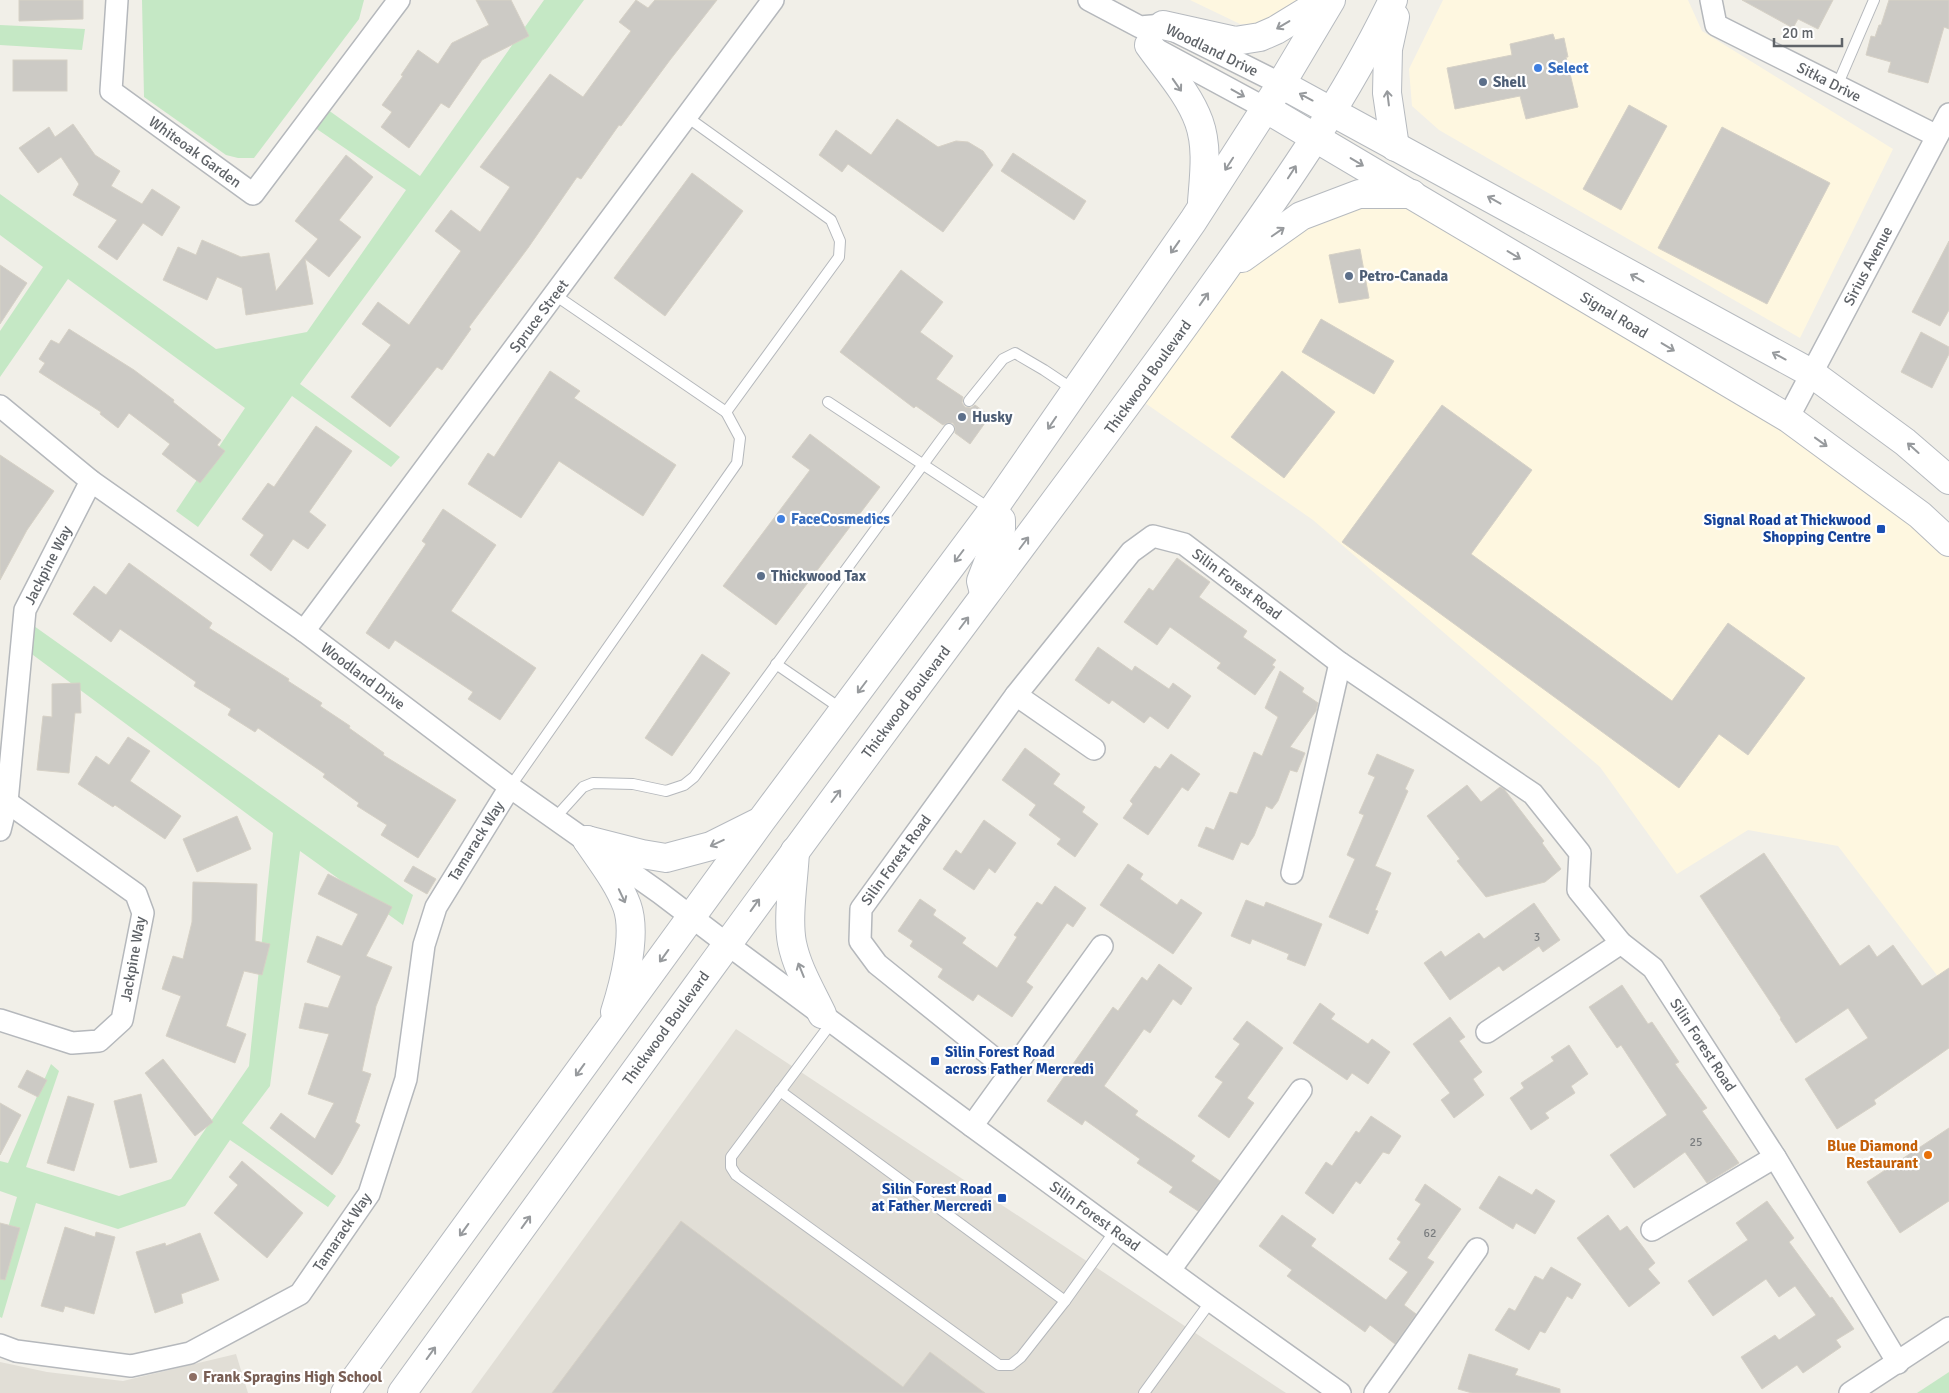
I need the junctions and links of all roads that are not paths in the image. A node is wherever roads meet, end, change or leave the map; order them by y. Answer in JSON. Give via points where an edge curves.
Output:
{"nodes":[{"id":1,"x":117,"y":0,"type":"edge"},
{"id":2,"x":399,"y":0,"type":"edge"},
{"id":3,"x":773,"y":0,"type":"edge"},
{"id":4,"x":1089,"y":0,"type":"edge"},
{"id":5,"x":1325,"y":0,"type":"edge"},
{"id":6,"x":1332,"y":0,"type":"edge"},
{"id":7,"x":1393,"y":0,"type":"edge"},
{"id":8,"x":1398,"y":0,"type":"edge"},
{"id":9,"x":1711,"y":0,"type":"edge"},
{"id":10,"x":1874,"y":0,"type":"edge"},
{"id":11,"x":1151,"y":32,"type":"junction"},
{"id":12,"x":1281,"y":84,"type":"junction"},
{"id":13,"x":1837,"y":86,"type":"junction"},
{"id":14,"x":1265,"y":108,"type":"junction"},
{"id":15,"x":1331,"y":110,"type":"junction"},
{"id":16,"x":1949,"y":114,"type":"edge"},
{"id":17,"x":687,"y":117,"type":"junction"},
{"id":18,"x":1937,"y":136,"type":"junction"},
{"id":19,"x":1315,"y":137,"type":"junction"},
{"id":20,"x":1395,"y":147,"type":"junction"},
{"id":21,"x":1412,"y":194,"type":"junction"},
{"id":22,"x":1201,"y":206,"type":"junction"},
{"id":23,"x":1224,"y":270,"type":"junction"},
{"id":24,"x":555,"y":295,"type":"junction"},
{"id":25,"x":1811,"y":373,"type":"junction"},
{"id":26,"x":1075,"y":390,"type":"junction"},
{"id":27,"x":969,"y":401,"type":"dead end"},
{"id":28,"x":828,"y":402,"type":"dead end"},
{"id":29,"x":0,"y":406,"type":"edge"},
{"id":30,"x":726,"y":412,"type":"junction"},
{"id":31,"x":1788,"y":418,"type":"junction"},
{"id":32,"x":949,"y":429,"type":"dead end"},
{"id":33,"x":922,"y":465,"type":"junction"},
{"id":34,"x":1949,"y":480,"type":"edge"},
{"id":35,"x":91,"y":481,"type":"junction"},
{"id":36,"x":992,"y":511,"type":"junction"},
{"id":37,"x":1949,"y":542,"type":"edge"},
{"id":38,"x":985,"y":596,"type":"junction"},
{"id":39,"x":304,"y":631,"type":"junction"},
{"id":40,"x":1340,"y":663,"type":"junction"},
{"id":41,"x":776,"y":664,"type":"junction"},
{"id":42,"x":1016,"y":695,"type":"junction"},
{"id":43,"x":844,"y":710,"type":"junction"},
{"id":44,"x":1094,"y":749,"type":"dead end"},
{"id":45,"x":510,"y":787,"type":"junction"},
{"id":46,"x":6,"y":802,"type":"junction"},
{"id":47,"x":555,"y":818,"type":"junction"},
{"id":48,"x":761,"y":822,"type":"junction"},
{"id":49,"x":0,"y":830,"type":"edge"},
{"id":50,"x":587,"y":840,"type":"junction"},
{"id":51,"x":795,"y":851,"type":"junction"},
{"id":52,"x":1292,"y":873,"type":"dead end"},
{"id":53,"x":693,"y":917,"type":"junction"},
{"id":54,"x":1620,"y":943,"type":"junction"},
{"id":55,"x":726,"y":944,"type":"junction"},
{"id":56,"x":1102,"y":946,"type":"dead end"},
{"id":57,"x":827,"y":1018,"type":"junction"},
{"id":58,"x":0,"y":1020,"type":"edge"},
{"id":59,"x":609,"y":1030,"type":"junction"},
{"id":60,"x":1488,"y":1032,"type":"dead end"},
{"id":61,"x":1011,"y":1072,"type":"junction"},
{"id":62,"x":1300,"y":1090,"type":"dead end"},
{"id":63,"x":780,"y":1092,"type":"junction"},
{"id":64,"x":972,"y":1126,"type":"junction"},
{"id":65,"x":1775,"y":1157,"type":"junction"},
{"id":66,"x":1652,"y":1230,"type":"dead end"},
{"id":67,"x":1116,"y":1231,"type":"junction"},
{"id":68,"x":1478,"y":1249,"type":"dead end"},
{"id":69,"x":1170,"y":1270,"type":"junction"},
{"id":70,"x":1065,"y":1301,"type":"junction"},
{"id":71,"x":1211,"y":1301,"type":"junction"},
{"id":72,"x":1949,"y":1328,"type":"edge"},
{"id":73,"x":0,"y":1345,"type":"edge"},
{"id":74,"x":1898,"y":1363,"type":"junction"},
{"id":75,"x":345,"y":1393,"type":"edge"},
{"id":76,"x":402,"y":1393,"type":"edge"},
{"id":77,"x":1144,"y":1393,"type":"edge"},
{"id":78,"x":1340,"y":1393,"type":"edge"},
{"id":79,"x":1376,"y":1393,"type":"edge"},
{"id":80,"x":1850,"y":1393,"type":"edge"}],
"edges":[{"from":1,"to":2,"type":"street","name":"Whiteoak Garden","via":[[111,91],[253,194]]},
{"from":3,"to":17,"type":"street","name":"Spruce Street"},
{"from":4,"to":11,"type":"street","name":"Woodland Drive"},
{"from":5,"to":11,"type":"main road","one_way":true,"via":[[1260,37],[1235,41]]},
{"from":6,"to":12,"type":"main road"},
{"from":7,"to":15,"type":"main road","name":"Thickwood Boulevard"},
{"from":20,"to":8,"type":"main road","one_way":true,"via":[[1387,93],[1388,49]]},
{"from":9,"to":13,"type":"street","name":"Sitka Drive","via":[[1716,25]]},
{"from":10,"to":13,"type":"lane"},
{"from":11,"to":12,"type":"street","name":"Woodland Drive"},
{"from":11,"to":14,"type":"street","name":"Woodland Drive","one_way":true},
{"from":11,"to":22,"type":"main road","one_way":true,"via":[[1200,123],[1205,159]]},
{"from":12,"to":14,"type":"main road"},
{"from":15,"to":12,"type":"main road","one_way":true},
{"from":13,"to":18,"type":"street","name":"Sitka Drive"},
{"from":14,"to":19,"type":"main road","name":"Signal Road"},
{"from":14,"to":22,"type":"main road","one_way":true},
{"from":15,"to":19,"type":"main road","name":"Thickwood Boulevard"},
{"from":15,"to":20,"type":"main road"},
{"from":16,"to":18,"type":"street","name":"Sirius Avenue"},
{"from":17,"to":24,"type":"street","name":"Spruce Street"},
{"from":17,"to":30,"type":"lane","via":[[831,220],[840,242],[839,257]]},
{"from":18,"to":25,"type":"street","name":"Sirius Avenue"},
{"from":19,"to":21,"type":"main road","name":"Signal Road","one_way":true},
{"from":23,"to":19,"type":"main road","name":"Thickwood Boulevard","one_way":true},
{"from":25,"to":20,"type":"main road","one_way":true},
{"from":23,"to":21,"type":"main road","one_way":true,"via":[[1301,216],[1358,194]]},
{"from":21,"to":31,"type":"main road","name":"Signal Road","one_way":true},
{"from":22,"to":26,"type":"main road","one_way":true},
{"from":38,"to":23,"type":"main road","name":"Thickwood Boulevard","one_way":true,"via":[[1135,396]]},
{"from":24,"to":30,"type":"lane"},
{"from":24,"to":39,"type":"street","name":"Spruce Street"},
{"from":25,"to":31,"type":"street","name":"Sirius Avenue"},
{"from":34,"to":25,"type":"main road","one_way":true,"via":[[1905,442]]},
{"from":26,"to":27,"type":"lane","via":[[1015,353],[1003,359]]},
{"from":26,"to":36,"type":"main road","one_way":true},
{"from":28,"to":33,"type":"lane"},
{"from":29,"to":35,"type":"street","name":"Woodland Drive"},
{"from":30,"to":45,"type":"lane","via":[[740,438],[737,463]]},
{"from":31,"to":37,"type":"main road","name":"Signal Road","one_way":true,"via":[[1920,515]]},
{"from":32,"to":33,"type":"lane"},
{"from":33,"to":36,"type":"lane"},
{"from":33,"to":41,"type":"lane"},
{"from":35,"to":39,"type":"street","name":"Woodland Drive"},
{"from":35,"to":46,"type":"street","name":"Jackpine Way","via":[[25,610]]},
{"from":36,"to":38,"type":"main road","via":[[1002,520],[1002,529],[982,581]]},
{"from":36,"to":43,"type":"main road","one_way":true},
{"from":51,"to":38,"type":"main road","name":"Thickwood Boulevard","one_way":true},
{"from":39,"to":45,"type":"street","name":"Woodland Drive"},
{"from":40,"to":42,"type":"street","name":"Silin Forest Road","via":[[1184,544],[1154,536],[1131,552]]},
{"from":40,"to":52,"type":"street"},
{"from":40,"to":54,"type":"street","name":"Silin Forest Road","via":[[1533,794],[1580,853],[1578,890]]},
{"from":41,"to":43,"type":"lane"},
{"from":41,"to":47,"type":"lane","via":[[694,777],[684,785],[666,791],[632,784],[593,783],[583,787]]},
{"from":42,"to":44,"type":"street"},
{"from":42,"to":61,"type":"street","name":"Silin Forest Road","via":[[860,909],[860,941],[877,964]]},
{"from":43,"to":48,"type":"main road"},
{"from":45,"to":47,"type":"street","name":"Woodland Drive"},
{"from":45,"to":73,"type":"street","name":"Tamarack Way","via":[[436,908],[424,945],[406,1079],[370,1194],[300,1294],[190,1353],[131,1366],[16,1351]]},
{"from":46,"to":49,"type":"street","name":"Jackpine Way"},
{"from":46,"to":58,"type":"street","name":"Jackpine Way","via":[[136,894],[143,913],[122,1020],[99,1042],[72,1043]]},
{"from":47,"to":50,"type":"street","name":"Woodland Drive"},
{"from":48,"to":50,"type":"main road","one_way":true,"via":[[711,846],[666,858]]},
{"from":48,"to":53,"type":"main road"},
{"from":50,"to":53,"type":"street","name":"Woodland Drive"},
{"from":50,"to":59,"type":"main road","one_way":true,"via":[[619,890],[630,921],[627,966]]},
{"from":55,"to":51,"type":"main road","name":"Thickwood Boulevard","one_way":true},
{"from":57,"to":51,"type":"main road","one_way":true,"via":[[800,969],[792,942]]},
{"from":53,"to":55,"type":"street","name":"Woodland Drive"},
{"from":53,"to":59,"type":"main road","one_way":true},
{"from":54,"to":60,"type":"street"},
{"from":54,"to":65,"type":"street","name":"Silin Forest Road","via":[[1653,968]]},
{"from":55,"to":57,"type":"street","name":"Silin Forest Road"},
{"from":76,"to":55,"type":"main road","name":"Thickwood Boulevard","one_way":true},
{"from":56,"to":61,"type":"street"},
{"from":57,"to":63,"type":"lane"},
{"from":57,"to":64,"type":"street","name":"Silin Forest Road"},
{"from":59,"to":75,"type":"main road","one_way":true},
{"from":61,"to":64,"type":"street"},
{"from":62,"to":69,"type":"street"},
{"from":63,"to":70,"type":"lane"},
{"from":63,"to":70,"type":"lane","via":[[731,1158],[731,1167],[736,1175],[999,1365],[1011,1365],[1021,1357]]},
{"from":64,"to":67,"type":"street","name":"Silin Forest Road"},
{"from":65,"to":66,"type":"street"},
{"from":65,"to":74,"type":"street","name":"Silin Forest Road"},
{"from":67,"to":69,"type":"street","name":"Silin Forest Road"},
{"from":67,"to":70,"type":"lane"},
{"from":68,"to":79,"type":"street"},
{"from":69,"to":71,"type":"street","name":"Silin Forest Road"},
{"from":71,"to":77,"type":"lane"},
{"from":71,"to":78,"type":"street","name":"Silin Forest Road"},
{"from":72,"to":74,"type":"street"},
{"from":74,"to":80,"type":"street"}]}
